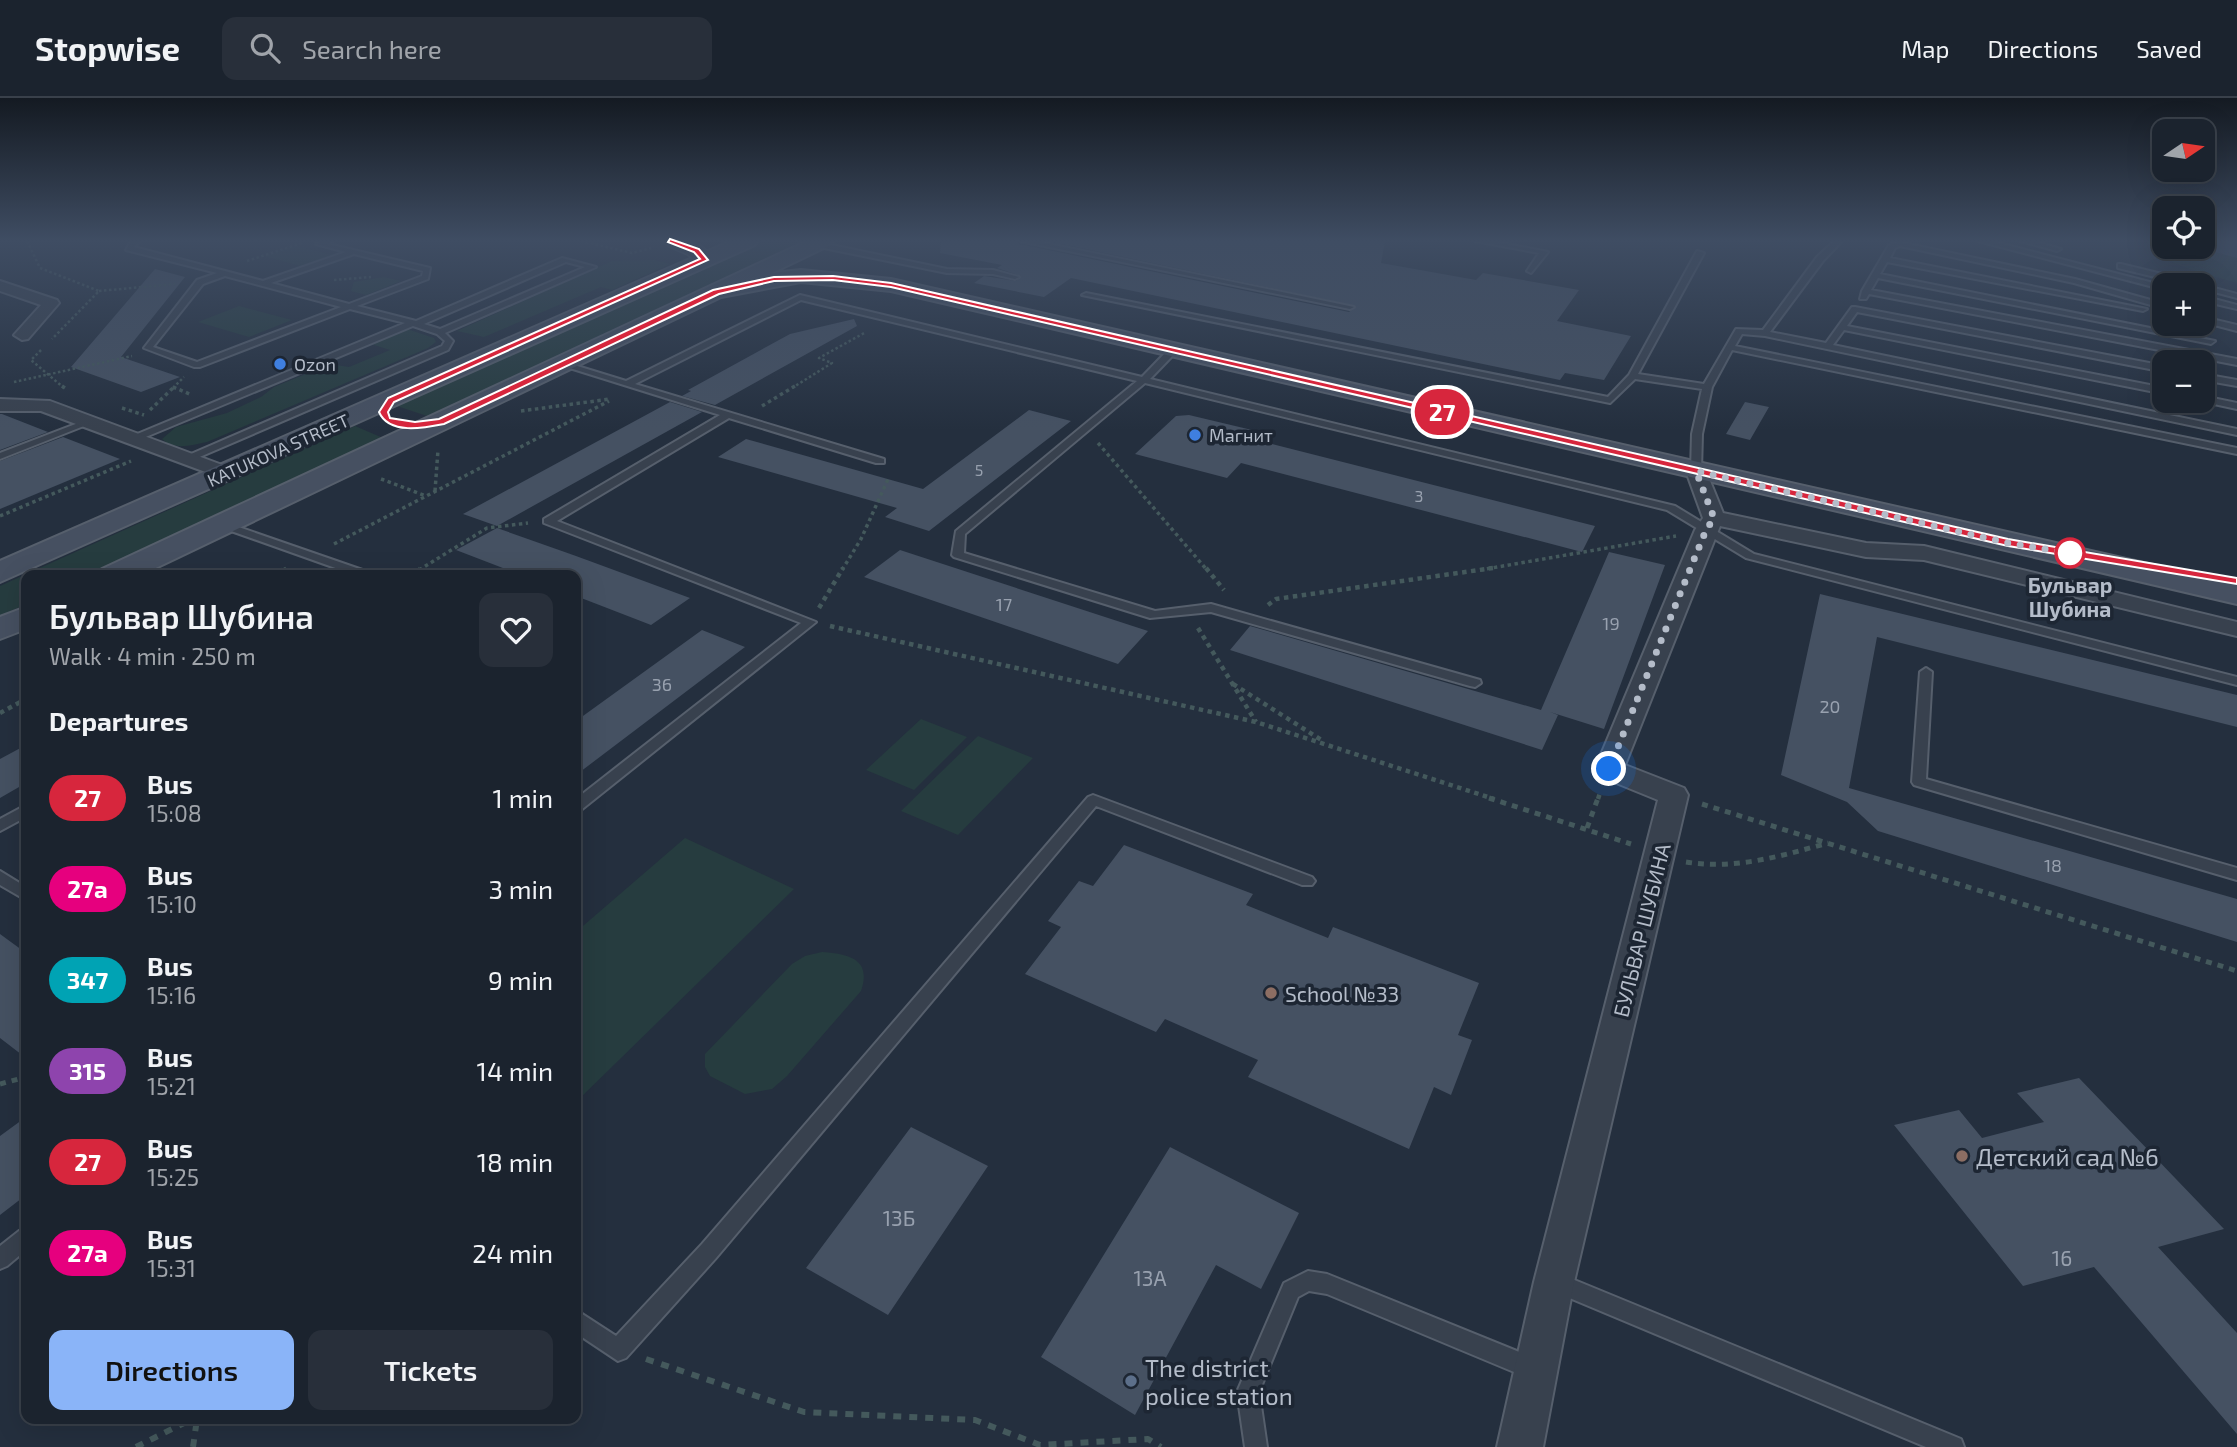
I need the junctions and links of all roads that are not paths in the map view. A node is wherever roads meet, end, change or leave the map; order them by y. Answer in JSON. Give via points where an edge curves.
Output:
{"nodes":[{"id":1,"x":50,"y":304,"type":"edge"},
{"id":2,"x":183,"y":304,"type":"edge"},
{"id":3,"x":341,"y":304,"type":"edge"},
{"id":4,"x":356,"y":304,"type":"edge"},
{"id":5,"x":460,"y":304,"type":"edge"},
{"id":6,"x":506,"y":304,"type":"edge"},
{"id":7,"x":606,"y":304,"type":"edge"},
{"id":8,"x":690,"y":304,"type":"edge"},
{"id":9,"x":786,"y":304,"type":"edge"},
{"id":10,"x":828,"y":304,"type":"edge"},
{"id":11,"x":973,"y":304,"type":"edge"},
{"id":12,"x":1131,"y":304,"type":"edge"},
{"id":13,"x":1335,"y":304,"type":"edge"},
{"id":14,"x":1672,"y":304,"type":"edge"},
{"id":15,"x":1787,"y":304,"type":"edge"},
{"id":16,"x":1858,"y":304,"type":"edge"},
{"id":17,"x":1934,"y":304,"type":"edge"},
{"id":18,"x":2023,"y":304,"type":"edge"},
{"id":19,"x":2115,"y":304,"type":"edge"},
{"id":20,"x":351,"y":306,"type":"junction"},
{"id":21,"x":1350,"y":307,"type":"dead end"},
{"id":22,"x":2152,"y":308,"type":"edge"},
{"id":23,"x":1855,"y":309,"type":"junction"},
{"id":24,"x":2215,"y":322,"type":"edge"},
{"id":25,"x":414,"y":323,"type":"junction"},
{"id":26,"x":1842,"y":327,"type":"junction"},
{"id":27,"x":2237,"y":328,"type":"edge"},
{"id":28,"x":440,"y":332,"type":"junction"},
{"id":29,"x":1765,"y":333,"type":"junction"},
{"id":30,"x":22,"y":335,"type":"dead end"},
{"id":31,"x":2211,"y":341,"type":"dead end"},
{"id":32,"x":1828,"y":346,"type":"junction"},
{"id":33,"x":1729,"y":347,"type":"junction"},
{"id":34,"x":1173,"y":350,"type":"junction"},
{"id":35,"x":2237,"y":362,"type":"edge"},
{"id":36,"x":561,"y":364,"type":"junction"},
{"id":37,"x":2152,"y":366,"type":"edge"},
{"id":38,"x":1633,"y":376,"type":"junction"},
{"id":39,"x":1145,"y":379,"type":"junction"},
{"id":40,"x":2215,"y":379,"type":"edge"},
{"id":41,"x":2237,"y":383,"type":"edge"},
{"id":42,"x":627,"y":384,"type":"junction"},
{"id":43,"x":1707,"y":387,"type":"junction"},
{"id":44,"x":2152,"y":388,"type":"edge"},
{"id":45,"x":391,"y":400,"type":"junction"},
{"id":46,"x":2215,"y":401,"type":"edge"},
{"id":47,"x":0,"y":405,"type":"edge"},
{"id":48,"x":2109,"y":405,"type":"junction"},
{"id":49,"x":2237,"y":406,"type":"edge"},
{"id":50,"x":734,"y":417,"type":"junction"},
{"id":51,"x":89,"y":422,"type":"junction"},
{"id":52,"x":2115,"y":426,"type":"junction"},
{"id":53,"x":440,"y":430,"type":"junction"},
{"id":54,"x":2237,"y":432,"type":"edge"},
{"id":55,"x":133,"y":439,"type":"junction"},
{"id":56,"x":2237,"y":451,"type":"edge"},
{"id":57,"x":0,"y":456,"type":"edge"},
{"id":58,"x":188,"y":459,"type":"junction"},
{"id":59,"x":880,"y":461,"type":"road end"},
{"id":60,"x":1696,"y":471,"type":"junction"},
{"id":61,"x":226,"y":473,"type":"junction"},
{"id":62,"x":221,"y":524,"type":"junction"},
{"id":63,"x":1710,"y":524,"type":"junction"},
{"id":64,"x":2008,"y":543,"type":"junction"},
{"id":65,"x":125,"y":570,"type":"edge"},
{"id":66,"x":353,"y":570,"type":"edge"},
{"id":67,"x":0,"y":573,"type":"edge"},
{"id":68,"x":2237,"y":581,"type":"edge"},
{"id":69,"x":2237,"y":594,"type":"edge"},
{"id":70,"x":21,"y":619,"type":"edge"},
{"id":71,"x":0,"y":629,"type":"edge"},
{"id":72,"x":2237,"y":629,"type":"edge"},
{"id":73,"x":1926,"y":672,"type":"dead end"},
{"id":74,"x":2237,"y":681,"type":"edge"},
{"id":75,"x":1475,"y":683,"type":"dead end"},
{"id":76,"x":581,"y":802,"type":"edge"},
{"id":77,"x":21,"y":813,"type":"edge"},
{"id":78,"x":0,"y":826,"type":"edge"},
{"id":79,"x":2237,"y":874,"type":"edge"},
{"id":80,"x":0,"y":877,"type":"edge"},
{"id":81,"x":1307,"y":881,"type":"dead end"},
{"id":82,"x":21,"y":891,"type":"edge"},
{"id":83,"x":21,"y":1242,"type":"edge"},
{"id":84,"x":0,"y":1259,"type":"edge"},
{"id":85,"x":1554,"y":1282,"type":"junction"},
{"id":86,"x":581,"y":1324,"type":"edge"},
{"id":87,"x":1536,"y":1370,"type":"junction"},
{"id":88,"x":1256,"y":1447,"type":"edge"},
{"id":89,"x":1520,"y":1447,"type":"edge"},
{"id":90,"x":1953,"y":1447,"type":"edge"}],
"edges":[{"from":1,"to":30,"type":"street"},
{"from":2,"to":20,"type":"lane","via":[[148,348],[197,365]]},
{"from":3,"to":20,"type":"lane"},
{"from":4,"to":20,"type":"lane"},
{"from":5,"to":25,"type":"lane"},
{"from":6,"to":28,"type":"lane"},
{"from":7,"to":45,"type":"main road","name":"KATUKOVA STREET"},
{"from":8,"to":36,"type":"main road","name":"KATUKOVA STREET"},
{"from":9,"to":42,"type":"lane"},
{"from":10,"to":39,"type":"lane"},
{"from":11,"to":34,"type":"main road"},
{"from":12,"to":38,"type":"lane","via":[[1610,400]]},
{"from":13,"to":21,"type":"lane"},
{"from":14,"to":38,"type":"lane"},
{"from":15,"to":29,"type":"lane"},
{"from":16,"to":23,"type":"lane"},
{"from":17,"to":35,"type":"lane"},
{"from":18,"to":31,"type":"lane"},
{"from":19,"to":22,"type":"lane"},
{"from":20,"to":25,"type":"lane"},
{"from":23,"to":26,"type":"lane"},
{"from":23,"to":37,"type":"lane"},
{"from":24,"to":27,"type":"lane"},
{"from":25,"to":28,"type":"lane"},
{"from":25,"to":55,"type":"lane"},
{"from":26,"to":32,"type":"lane"},
{"from":26,"to":44,"type":"lane"},
{"from":28,"to":58,"type":"lane","via":[[449,341],[445,348]]},
{"from":29,"to":32,"type":"lane"},
{"from":29,"to":33,"type":"lane","via":[[1739,331]]},
{"from":32,"to":48,"type":"lane"},
{"from":33,"to":43,"type":"lane"},
{"from":33,"to":52,"type":"lane"},
{"from":34,"to":39,"type":"lane"},
{"from":34,"to":60,"type":"main road"},
{"from":36,"to":42,"type":"lane"},
{"from":36,"to":53,"type":"main road","name":"KATUKOVA STREET"},
{"from":38,"to":43,"type":"lane"},
{"from":39,"to":63,"type":"lane","via":[[1671,508]]},
{"from":39,"to":75,"type":"lane","via":[[960,533],[958,555],[1154,615],[1211,608]]},
{"from":40,"to":41,"type":"lane"},
{"from":42,"to":50,"type":"lane"},
{"from":43,"to":60,"type":"lane","via":[[1697,434]]},
{"from":45,"to":53,"type":"main road","via":[[383,412],[387,419]]},
{"from":45,"to":61,"type":"main road","name":"KATUKOVA STREET"},
{"from":46,"to":49,"type":"lane"},
{"from":47,"to":51,"type":"street","via":[[43,405]]},
{"from":48,"to":52,"type":"lane"},
{"from":48,"to":54,"type":"lane"},
{"from":50,"to":59,"type":"lane"},
{"from":50,"to":76,"type":"lane","via":[[548,521],[810,622]]},
{"from":51,"to":55,"type":"street"},
{"from":51,"to":57,"type":"lane"},
{"from":52,"to":56,"type":"lane"},
{"from":53,"to":62,"type":"main road","name":"KATUKOVA STREET"},
{"from":55,"to":58,"type":"street"},
{"from":58,"to":61,"type":"street"},
{"from":60,"to":63,"type":"street"},
{"from":60,"to":64,"type":"main road"},
{"from":61,"to":67,"type":"main road","name":"KATUKOVA STREET"},
{"from":62,"to":65,"type":"main road","name":"KATUKOVA STREET"},
{"from":62,"to":66,"type":"lane"},
{"from":63,"to":72,"type":"street","via":[[1866,550],[1924,553]]},
{"from":63,"to":74,"type":"lane","via":[[1749,556]]},
{"from":63,"to":85,"type":"street","name":"БУЛЬВАР ШУБИНА","via":[[1609,769],[1674,795]]},
{"from":64,"to":68,"type":"main road"},
{"from":64,"to":69,"type":"main road"},
{"from":70,"to":71,"type":"main road"},
{"from":73,"to":79,"type":"lane","via":[[1919,782]]},
{"from":77,"to":78,"type":"lane"},
{"from":80,"to":82,"type":"lane"},
{"from":81,"to":86,"type":"lane","via":[[1093,800],[709,1251],[618,1350]]},
{"from":83,"to":84,"type":"lane"},
{"from":85,"to":87,"type":"street","name":"БУЛЬВАР ШУБИНА"},
{"from":85,"to":90,"type":"lane"},
{"from":87,"to":88,"type":"lane","via":[[1326,1284],[1308,1282],[1291,1290],[1248,1392]]},
{"from":87,"to":89,"type":"street","name":"БУЛЬВАР ШУБИНА"}]}
